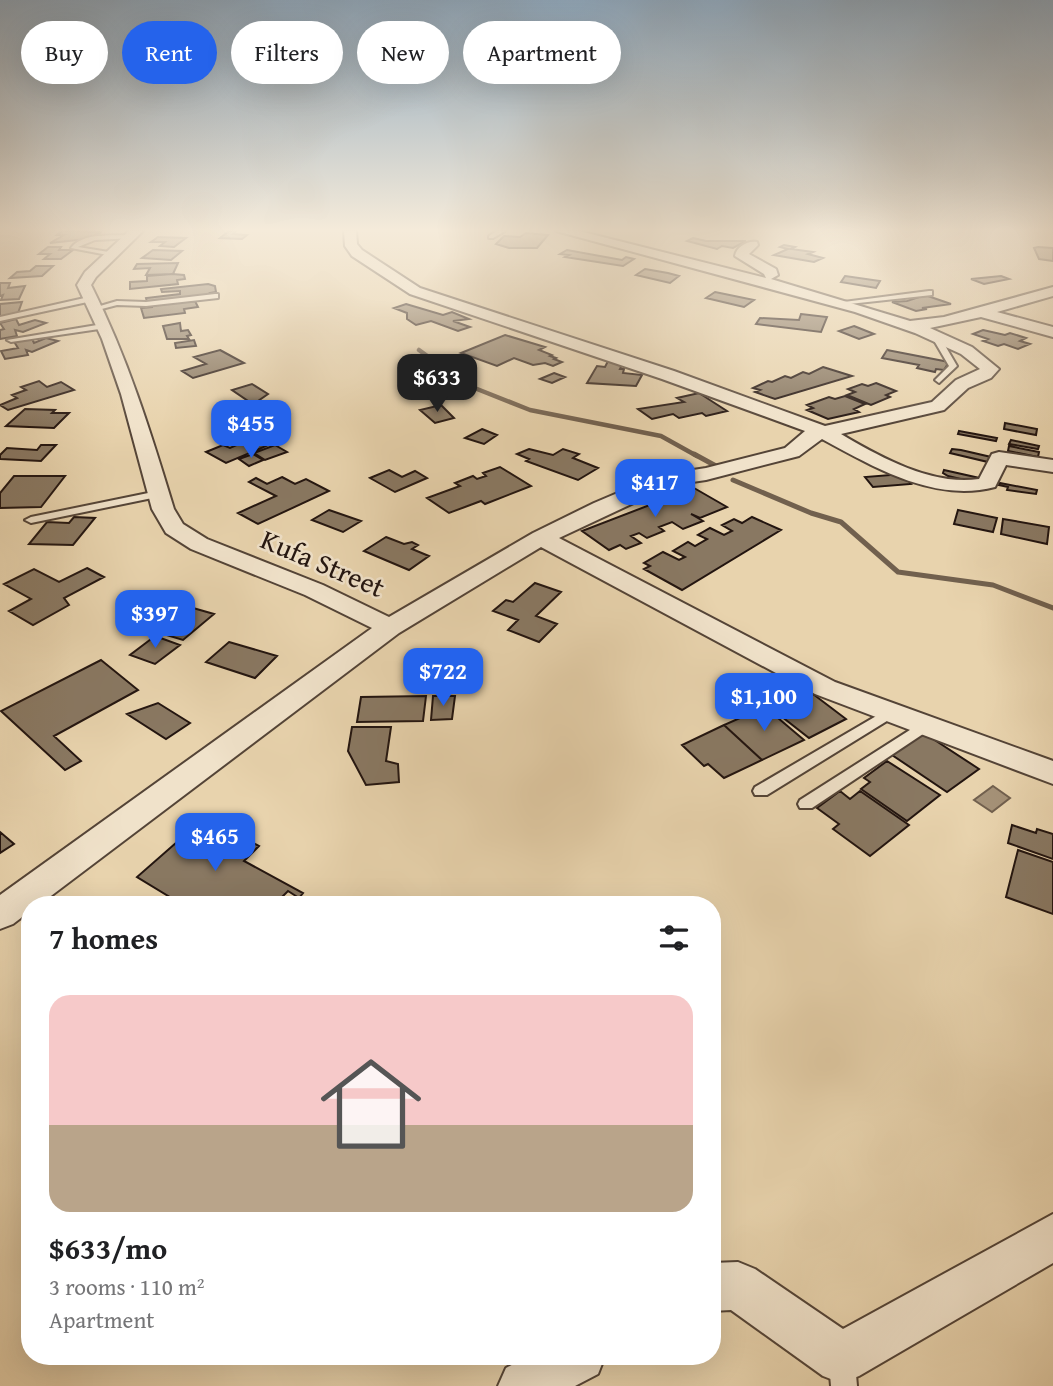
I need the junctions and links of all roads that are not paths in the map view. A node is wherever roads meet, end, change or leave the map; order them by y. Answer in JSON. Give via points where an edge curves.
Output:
{"nodes":[{"id":1,"x":89,"y":296,"type":"edge"},
{"id":2,"x":215,"y":296,"type":"dead end"},
{"id":3,"x":432,"y":296,"type":"edge"},
{"id":4,"x":814,"y":296,"type":"edge"},
{"id":5,"x":905,"y":296,"type":"edge"},
{"id":6,"x":1039,"y":296,"type":"edge"},
{"id":7,"x":840,"y":303,"type":"junction"},
{"id":8,"x":1007,"y":306,"type":"junction"},
{"id":9,"x":95,"y":311,"type":"junction"},
{"id":10,"x":982,"y":312,"type":"junction"},
{"id":11,"x":1053,"y":314,"type":"edge"},
{"id":12,"x":0,"y":319,"type":"edge"},
{"id":13,"x":909,"y":324,"type":"junction"},
{"id":14,"x":1053,"y":332,"type":"edge"},
{"id":15,"x":936,"y":337,"type":"junction"},
{"id":16,"x":11,"y":340,"type":"dead end"},
{"id":17,"x":939,"y":380,"type":"dead end"},
{"id":18,"x":822,"y":432,"type":"junction"},
{"id":19,"x":1053,"y":466,"type":"edge"},
{"id":20,"x":159,"y":494,"type":"junction"},
{"id":21,"x":31,"y":520,"type":"dead end"},
{"id":22,"x":541,"y":538,"type":"junction"},
{"id":23,"x":390,"y":627,"type":"junction"},
{"id":24,"x":890,"y":713,"type":"junction"},
{"id":25,"x":924,"y":726,"type":"junction"},
{"id":26,"x":1053,"y":774,"type":"edge"},
{"id":27,"x":761,"y":790,"type":"dead end"},
{"id":28,"x":806,"y":804,"type":"dead end"},
{"id":29,"x":42,"y":896,"type":"edge"},
{"id":30,"x":21,"y":906,"type":"edge"},
{"id":31,"x":0,"y":914,"type":"edge"},
{"id":32,"x":1053,"y":1237,"type":"edge"},
{"id":33,"x":721,"y":1287,"type":"edge"},
{"id":34,"x":563,"y":1365,"type":"edge"},
{"id":35,"x":843,"y":1372,"type":"edge"},
{"id":36,"x":524,"y":1386,"type":"edge"}],
"edges":[{"from":1,"to":9,"type":"street"},
{"from":2,"to":9,"type":"lane","via":[[117,303]]},
{"from":3,"to":18,"type":"street"},
{"from":4,"to":7,"type":"street"},
{"from":5,"to":7,"type":"lane"},
{"from":6,"to":8,"type":"street"},
{"from":7,"to":13,"type":"street"},
{"from":8,"to":10,"type":"street"},
{"from":8,"to":11,"type":"street"},
{"from":9,"to":12,"type":"lane"},
{"from":9,"to":16,"type":"lane"},
{"from":9,"to":20,"type":"street","name":"Kufa Street","via":[[130,394]]},
{"from":10,"to":13,"type":"street","via":[[933,324]]},
{"from":10,"to":14,"type":"street"},
{"from":13,"to":15,"type":"street"},
{"from":15,"to":17,"type":"lane","via":[[953,366]]},
{"from":15,"to":18,"type":"street","via":[[972,353],[990,369],[962,384],[938,406]]},
{"from":18,"to":19,"type":"street","via":[[875,461],[957,486],[988,483],[999,458]]},
{"from":18,"to":22,"type":"street","via":[[792,452],[667,479]]},
{"from":20,"to":21,"type":"lane"},
{"from":20,"to":23,"type":"street","name":"Kufa Street","via":[[174,528],[199,544],[314,590]]},
{"from":22,"to":23,"type":"street"},
{"from":22,"to":24,"type":"street","via":[[825,688]]},
{"from":23,"to":29,"type":"street","name":"Kufa Street"},
{"from":24,"to":25,"type":"street"},
{"from":24,"to":27,"type":"lane"},
{"from":25,"to":26,"type":"street"},
{"from":25,"to":28,"type":"lane"},
{"from":30,"to":31,"type":"street","name":"Kufa Street"},
{"from":32,"to":35,"type":"street"},
{"from":33,"to":35,"type":"street","via":[[738,1286]]},
{"from":34,"to":36,"type":"street"}]}
